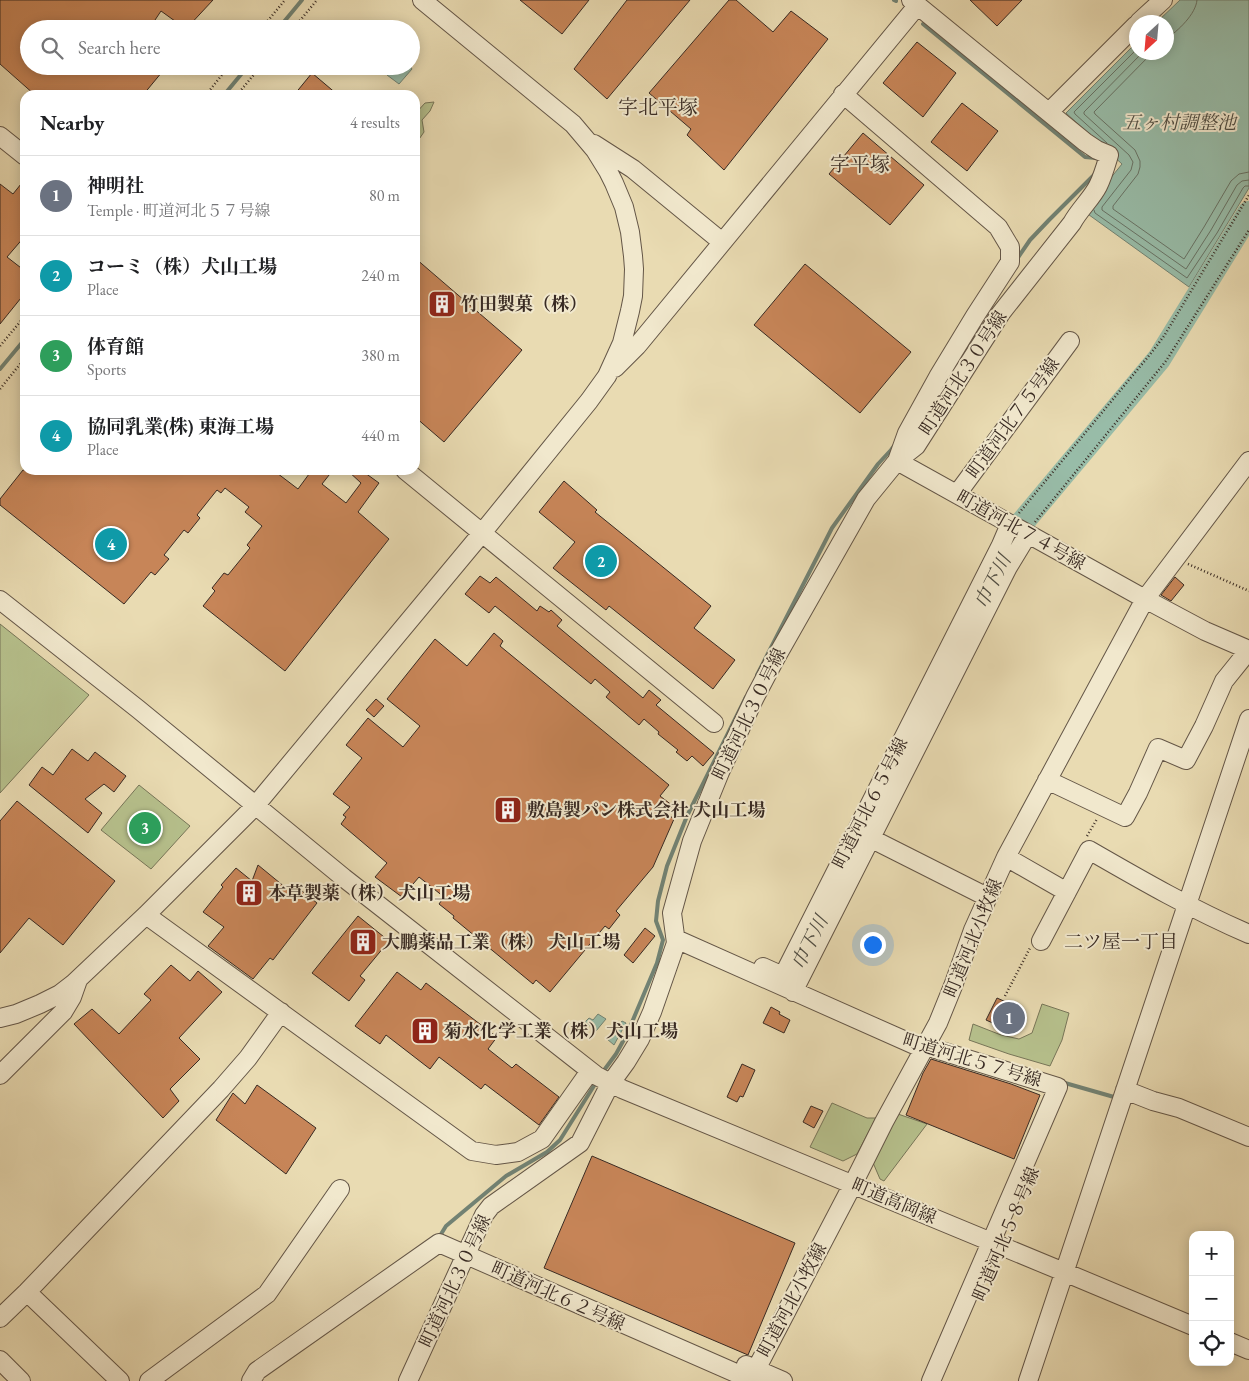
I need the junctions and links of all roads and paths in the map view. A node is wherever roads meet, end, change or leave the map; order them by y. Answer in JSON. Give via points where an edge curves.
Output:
{"nodes":[{"id":1,"x":285,"y":0,"type":"edge"},
{"id":2,"x":316,"y":0,"type":"edge"},
{"id":3,"x":422,"y":0,"type":"edge"},
{"id":4,"x":1163,"y":0,"type":"edge"},
{"id":5,"x":914,"y":3,"type":"edge"},
{"id":6,"x":1147,"y":15,"type":"edge"},
{"id":7,"x":268,"y":20,"type":"edge"},
{"id":8,"x":300,"y":20,"type":"edge"},
{"id":9,"x":1129,"y":33,"type":"edge"},
{"id":10,"x":222,"y":75,"type":"edge"},
{"id":11,"x":254,"y":75,"type":"edge"},
{"id":12,"x":210,"y":90,"type":"edge"},
{"id":13,"x":241,"y":90,"type":"edge"},
{"id":14,"x":843,"y":94,"type":"junction"},
{"id":15,"x":1049,"y":112,"type":"junction"},
{"id":16,"x":0,"y":136,"type":"edge"},
{"id":17,"x":587,"y":139,"type":"junction"},
{"id":18,"x":20,"y":152,"type":"edge"},
{"id":19,"x":1249,"y":195,"type":"edge"},
{"id":20,"x":1249,"y":230,"type":"edge"},
{"id":21,"x":722,"y":242,"type":"junction"},
{"id":22,"x":20,"y":322,"type":"edge"},
{"id":23,"x":1070,"y":341,"type":"dead end"},
{"id":24,"x":0,"y":346,"type":"edge"},
{"id":25,"x":20,"y":364,"type":"edge"},
{"id":26,"x":607,"y":376,"type":"junction"},
{"id":27,"x":0,"y":389,"type":"edge"},
{"id":28,"x":897,"y":461,"type":"junction"},
{"id":29,"x":1249,"y":461,"type":"edge"},
{"id":30,"x":412,"y":475,"type":"edge"},
{"id":31,"x":957,"y":494,"type":"junction"},
{"id":32,"x":1019,"y":529,"type":"junction"},
{"id":33,"x":482,"y":533,"type":"junction"},
{"id":34,"x":1176,"y":558,"type":"junction"},
{"id":35,"x":1249,"y":591,"type":"edge"},
{"id":36,"x":1145,"y":599,"type":"junction"},
{"id":37,"x":0,"y":600,"type":"edge"},
{"id":38,"x":1249,"y":650,"type":"edge"},
{"id":39,"x":1249,"y":719,"type":"edge"},
{"id":40,"x":714,"y":723,"type":"dead end"},
{"id":41,"x":1047,"y":780,"type":"junction"},
{"id":42,"x":255,"y":806,"type":"junction"},
{"id":43,"x":870,"y":838,"type":"junction"},
{"id":44,"x":1006,"y":856,"type":"junction"},
{"id":45,"x":1067,"y":892,"type":"junction"},
{"id":46,"x":987,"y":897,"type":"junction"},
{"id":47,"x":1187,"y":905,"type":"junction"},
{"id":48,"x":146,"y":915,"type":"junction"},
{"id":49,"x":675,"y":933,"type":"junction"},
{"id":50,"x":1249,"y":934,"type":"edge"},
{"id":51,"x":1042,"y":941,"type":"dead end"},
{"id":52,"x":78,"y":980,"type":"junction"},
{"id":53,"x":795,"y":987,"type":"junction"},
{"id":54,"x":281,"y":1012,"type":"junction"},
{"id":55,"x":0,"y":1018,"type":"edge"},
{"id":56,"x":925,"y":1047,"type":"junction"},
{"id":57,"x":0,"y":1075,"type":"edge"},
{"id":58,"x":599,"y":1077,"type":"junction"},
{"id":59,"x":1069,"y":1086,"type":"dead end"},
{"id":60,"x":1125,"y":1090,"type":"junction"},
{"id":61,"x":1249,"y":1137,"type":"edge"},
{"id":62,"x":853,"y":1184,"type":"junction"},
{"id":63,"x":340,"y":1189,"type":"dead end"},
{"id":64,"x":996,"y":1244,"type":"junction"},
{"id":65,"x":468,"y":1251,"type":"junction"},
{"id":66,"x":1064,"y":1272,"type":"junction"},
{"id":67,"x":27,"y":1292,"type":"junction"},
{"id":68,"x":0,"y":1318,"type":"edge"},
{"id":69,"x":1189,"y":1324,"type":"edge"},
{"id":70,"x":1234,"y":1344,"type":"edge"},
{"id":71,"x":1249,"y":1350,"type":"edge"},
{"id":72,"x":0,"y":1360,"type":"edge"},
{"id":73,"x":752,"y":1378,"type":"edge"},
{"id":74,"x":21,"y":1381,"type":"edge"},
{"id":75,"x":120,"y":1381,"type":"edge"},
{"id":76,"x":149,"y":1381,"type":"edge"},
{"id":77,"x":251,"y":1381,"type":"edge"},
{"id":78,"x":408,"y":1381,"type":"edge"},
{"id":79,"x":782,"y":1381,"type":"edge"},
{"id":80,"x":932,"y":1381,"type":"edge"},
{"id":81,"x":942,"y":1381,"type":"edge"},
{"id":82,"x":1028,"y":1381,"type":"edge"}],
"edges":[{"from":1,"to":7,"type":"path"},
{"from":2,"to":8,"type":"path"},
{"from":3,"to":17,"type":"street","via":[[565,117]]},
{"from":4,"to":6,"type":"street"},
{"from":5,"to":14,"type":"street"},
{"from":5,"to":15,"type":"street"},
{"from":9,"to":15,"type":"street"},
{"from":10,"to":12,"type":"path"},
{"from":11,"to":13,"type":"path"},
{"from":14,"to":21,"type":"street"},
{"from":14,"to":28,"type":"street","via":[[998,227],[1010,247],[1010,262],[938,376],[907,434]]},
{"from":15,"to":28,"type":"street","name":"町道河北３０号線","via":[[1097,150],[1110,155],[1098,187],[1001,313],[916,446]]},
{"from":16,"to":18,"type":"street"},
{"from":17,"to":21,"type":"street","via":[[633,169]]},
{"from":17,"to":26,"type":"street","via":[[619,194],[634,256],[630,312],[622,342]]},
{"from":19,"to":32,"type":"path","via":[[1164,336]]},
{"from":20,"to":32,"type":"path","via":[[1166,361],[1029,530]]},
{"from":21,"to":26,"type":"street","via":[[638,346]]},
{"from":22,"to":24,"type":"path"},
{"from":23,"to":31,"type":"street","name":"町道河北７５号線"},
{"from":25,"to":27,"type":"path"},
{"from":26,"to":33,"type":"street"},
{"from":28,"to":31,"type":"street","name":"町道河北７４号線"},
{"from":28,"to":49,"type":"street","name":"町道河北３０号線","via":[[866,498],[754,698],[692,841],[672,913]]},
{"from":29,"to":34,"type":"street","name":"町道河北小牧線"},
{"from":30,"to":33,"type":"street"},
{"from":31,"to":32,"type":"street","name":"町道河北７４号線"},
{"from":32,"to":36,"type":"street","name":"町道河北７４号線"},
{"from":32,"to":43,"type":"street","via":[[1008,567]]},
{"from":32,"to":49,"type":"street","name":"町道河北６５号線","via":[[996,554],[782,976]]},
{"from":33,"to":40,"type":"street"},
{"from":33,"to":42,"type":"street"},
{"from":34,"to":35,"type":"path"},
{"from":34,"to":36,"type":"street","name":"町道河北小牧線"},
{"from":36,"to":38,"type":"street"},
{"from":36,"to":41,"type":"street","name":"町道河北小牧線"},
{"from":37,"to":42,"type":"street","name":"町道高岡線"},
{"from":38,"to":41,"type":"street","via":[[1224,680],[1186,760],[1158,748],[1125,816]]},
{"from":39,"to":47,"type":"street"},
{"from":41,"to":44,"type":"street","name":"町道河北小牧線"},
{"from":42,"to":48,"type":"street"},
{"from":42,"to":58,"type":"street","name":"町道高岡線"},
{"from":43,"to":46,"type":"street"},
{"from":43,"to":53,"type":"street"},
{"from":44,"to":45,"type":"street"},
{"from":44,"to":46,"type":"street","name":"町道河北小牧線"},
{"from":45,"to":47,"type":"street","via":[[1089,850]]},
{"from":45,"to":51,"type":"street"},
{"from":46,"to":56,"type":"street","name":"町道河北小牧線","via":[[953,986]]},
{"from":47,"to":50,"type":"street"},
{"from":47,"to":60,"type":"street"},
{"from":48,"to":52,"type":"street"},
{"from":48,"to":54,"type":"street"},
{"from":49,"to":53,"type":"street","name":"町道河北５７号線","via":[[779,984]]},
{"from":49,"to":58,"type":"street","name":"町道河北３０号線","via":[[676,943],[640,1039],[626,1062]]},
{"from":52,"to":55,"type":"street","via":[[40,1004]]},
{"from":52,"to":57,"type":"street","via":[[63,1012]]},
{"from":53,"to":56,"type":"street","name":"町道河北５７号線"},
{"from":54,"to":58,"type":"street","via":[[472,1151],[480,1153],[518,1152],[542,1139]]},
{"from":54,"to":67,"type":"street","via":[[221,1089]]},
{"from":56,"to":62,"type":"street","name":"町道河北小牧線"},
{"from":56,"to":64,"type":"street","name":"町道河北５７号線","via":[[1058,1087]]},
{"from":58,"to":62,"type":"street","name":"町道高岡線"},
{"from":58,"to":65,"type":"street","name":"町道河北３０号線","via":[[580,1143],[491,1206]]},
{"from":59,"to":64,"type":"street","name":"町道河北５８号線"},
{"from":60,"to":61,"type":"street"},
{"from":60,"to":66,"type":"street"},
{"from":62,"to":64,"type":"street","name":"町道高岡線"},
{"from":62,"to":73,"type":"street","name":"町道河北小牧線"},
{"from":63,"to":76,"type":"street","via":[[267,1294]]},
{"from":64,"to":66,"type":"street","name":"町道高岡線"},
{"from":64,"to":80,"type":"street","name":"町道河北５７号線"},
{"from":64,"to":81,"type":"street","name":"町道河北５８号線"},
{"from":65,"to":73,"type":"street","name":"町道河北６２号線"},
{"from":65,"to":77,"type":"street","name":"町道河北６２号線","via":[[438,1243],[257,1371]]},
{"from":65,"to":78,"type":"street","name":"町道河北３０号線"},
{"from":66,"to":69,"type":"street","name":"町道高岡線"},
{"from":66,"to":82,"type":"street"},
{"from":67,"to":68,"type":"street"},
{"from":67,"to":75,"type":"street"},
{"from":70,"to":71,"type":"street"},
{"from":72,"to":74,"type":"street"},
{"from":73,"to":79,"type":"street","name":"町道河北６２号線"}]}
